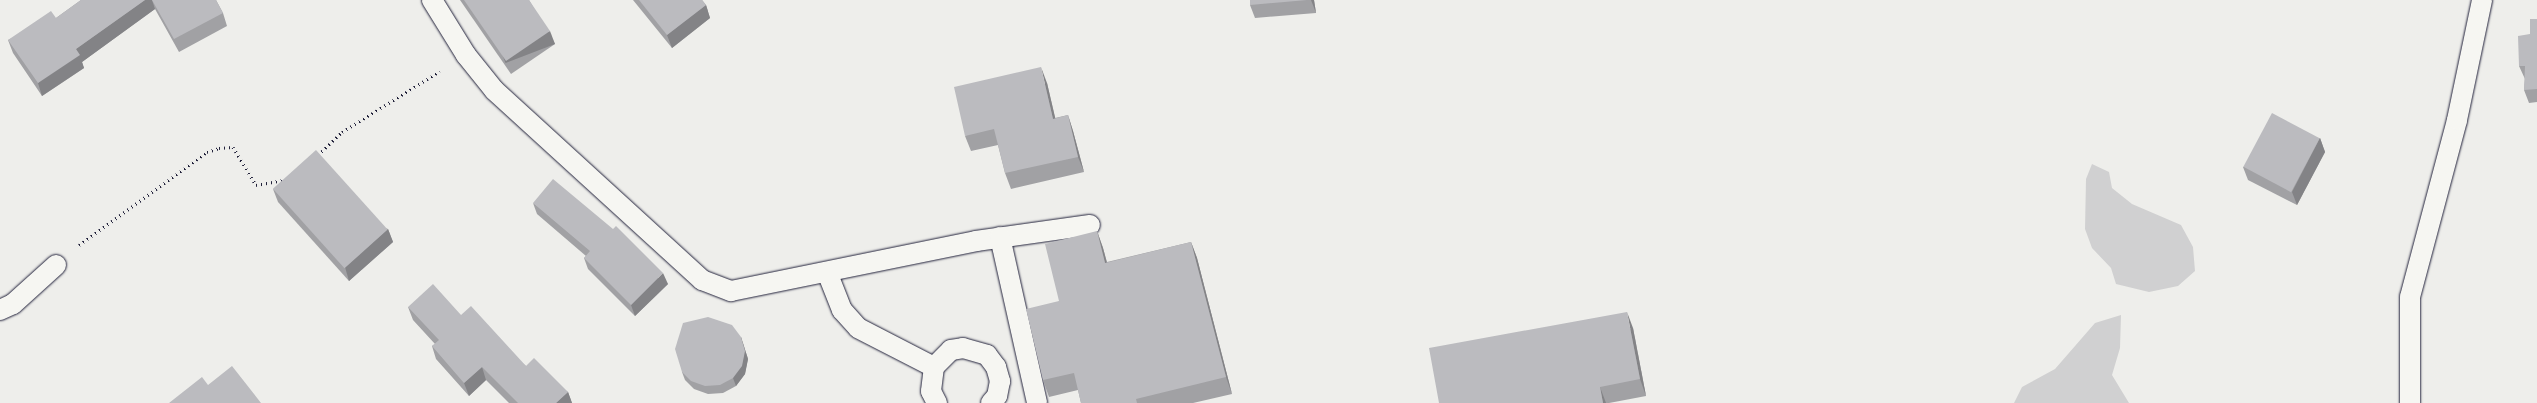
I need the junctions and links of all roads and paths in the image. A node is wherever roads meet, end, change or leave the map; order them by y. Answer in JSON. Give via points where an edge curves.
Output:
{"nodes":[{"id":1,"x":432,"y":0,"type":"edge"},
{"id":2,"x":2482,"y":0,"type":"edge"},
{"id":3,"x":466,"y":55,"type":"junction"},
{"id":4,"x":316,"y":156,"type":"edge"},
{"id":5,"x":290,"y":177,"type":"edge"},
{"id":6,"x":1090,"y":225,"type":"dead end"},
{"id":7,"x":1000,"y":238,"type":"junction"},
{"id":8,"x":56,"y":265,"type":"joint"},
{"id":9,"x":827,"y":272,"type":"junction"},
{"id":10,"x":0,"y":310,"type":"edge"},
{"id":11,"x":934,"y":367,"type":"junction"},
{"id":12,"x":1031,"y":375,"type":"junction"},
{"id":13,"x":1000,"y":381,"type":"junction"},
{"id":14,"x":938,"y":403,"type":"edge"},
{"id":15,"x":991,"y":403,"type":"edge"},
{"id":16,"x":1037,"y":403,"type":"edge"},
{"id":17,"x":2410,"y":403,"type":"edge"}],
"edges":[{"from":1,"to":3,"type":"lane"},
{"from":2,"to":17,"type":"lane","via":[[2457,120],[2410,297]]},
{"from":3,"to":4,"type":"path","via":[[342,132]]},
{"from":3,"to":9,"type":"lane","via":[[494,90],[702,280],[731,291]]},
{"from":5,"to":8,"type":"path","via":[[277,183],[256,185],[233,147],[207,152],[101,227]]},
{"from":6,"to":7,"type":"lane"},
{"from":7,"to":9,"type":"lane"},
{"from":7,"to":12,"type":"lane"},
{"from":8,"to":10,"type":"lane","via":[[13,304]]},
{"from":9,"to":11,"type":"lane","via":[[842,310],[858,328]]},
{"from":11,"to":13,"type":"lane","via":[[951,350],[976,349],[987,355],[996,367]]},
{"from":11,"to":14,"type":"lane","via":[[931,391]]},
{"from":12,"to":13,"type":"lane"},
{"from":12,"to":16,"type":"lane"},
{"from":13,"to":15,"type":"lane","via":[[997,396]]}]}
